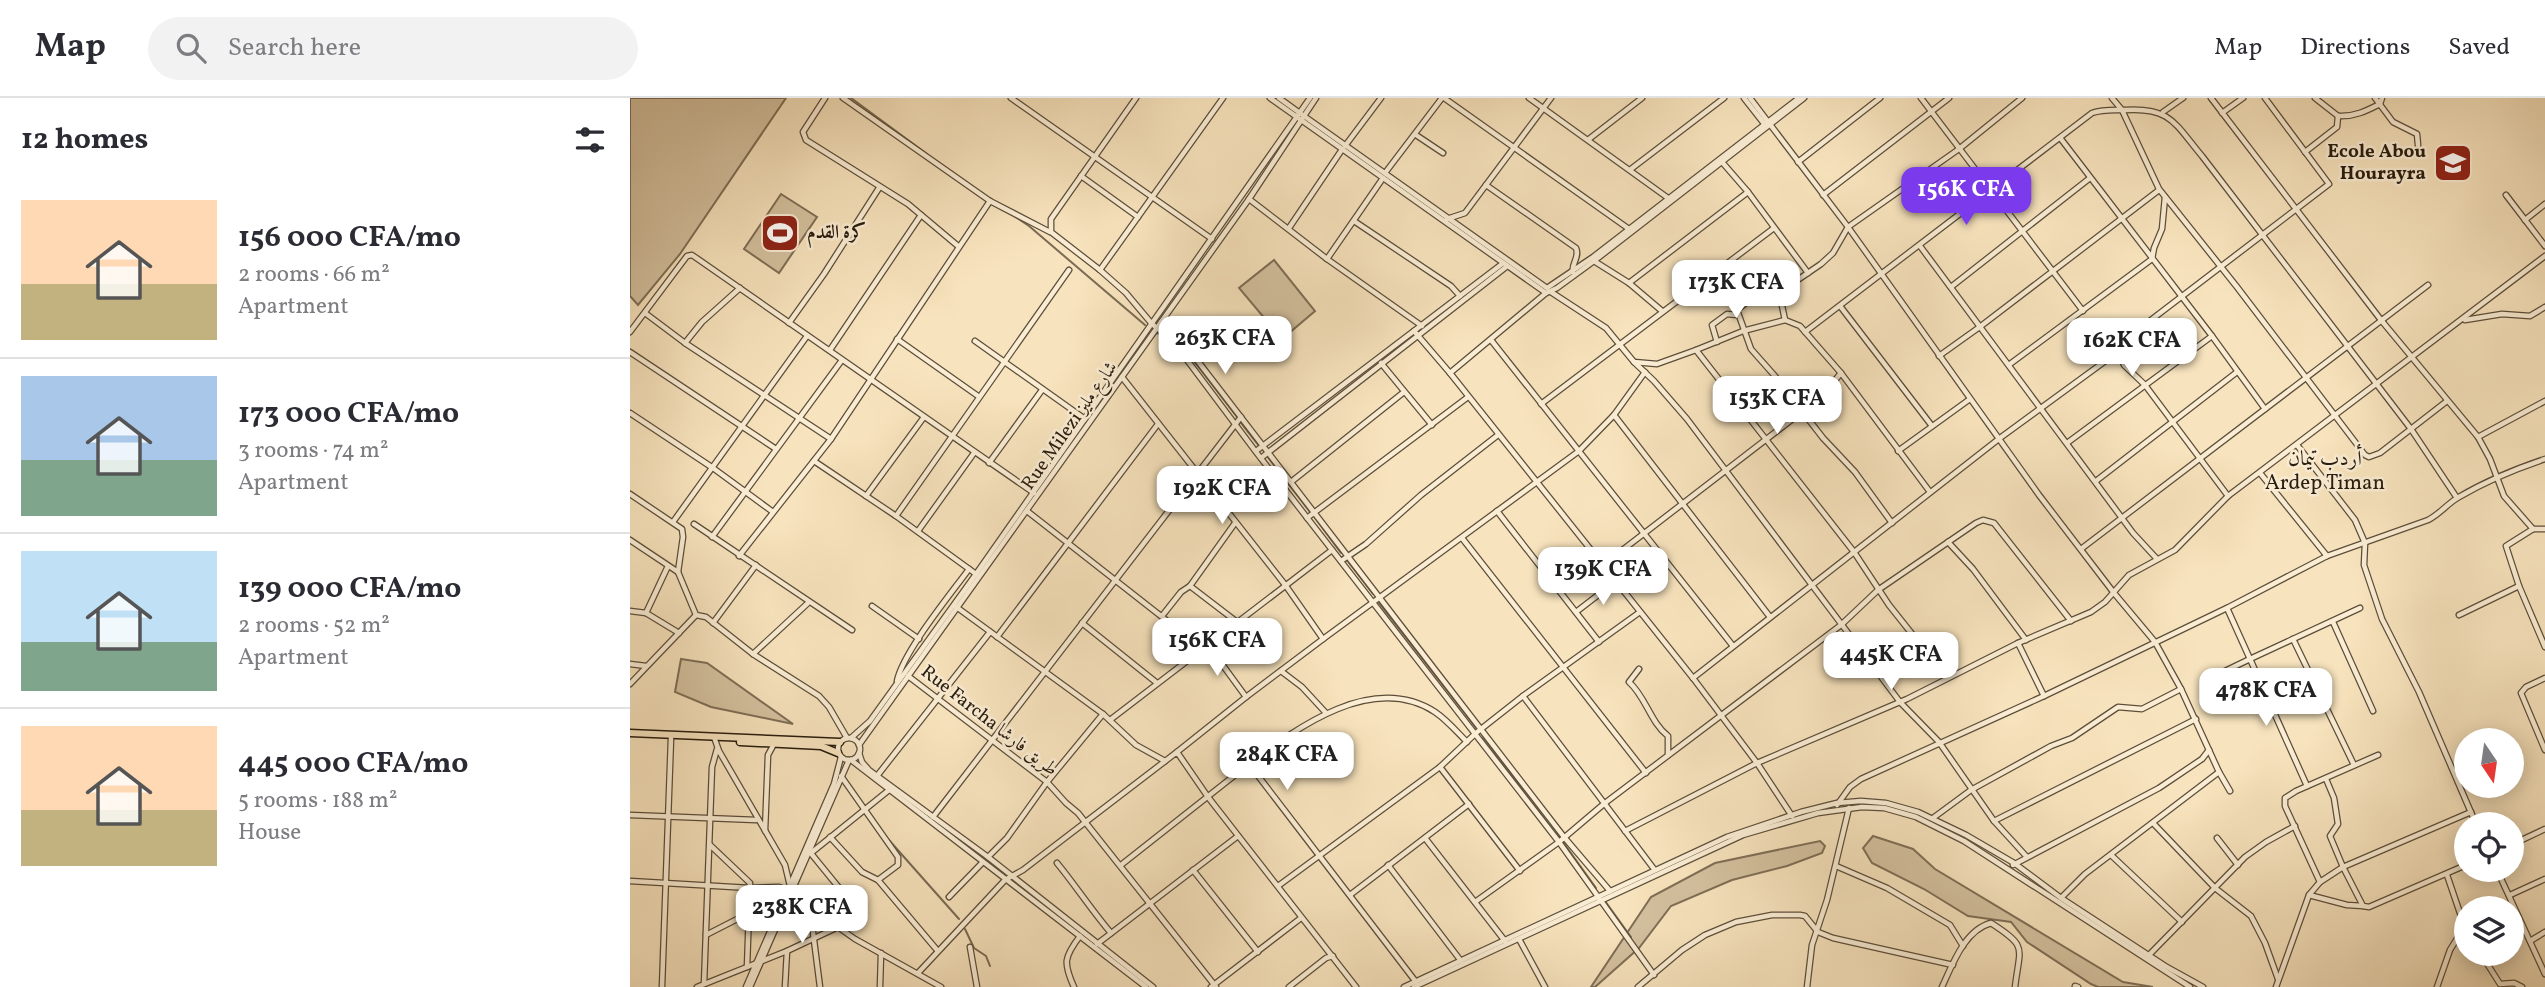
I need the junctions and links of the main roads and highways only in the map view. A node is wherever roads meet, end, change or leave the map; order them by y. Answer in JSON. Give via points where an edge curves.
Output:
{"nodes":[{"id":1,"x":630,"y":735,"type":"edge"},
{"id":2,"x":714,"y":739,"type":"junction"},
{"id":3,"x":840,"y":742,"type":"road end"},
{"id":4,"x":840,"y":755,"type":"road end"}],
"edges":[{"from":1,"to":2,"type":"main road"},
{"from":1,"to":2,"type":"main road"},
{"from":2,"to":3,"type":"main road"},
{"from":2,"to":4,"type":"main road","via":[[821,746]]}]}
